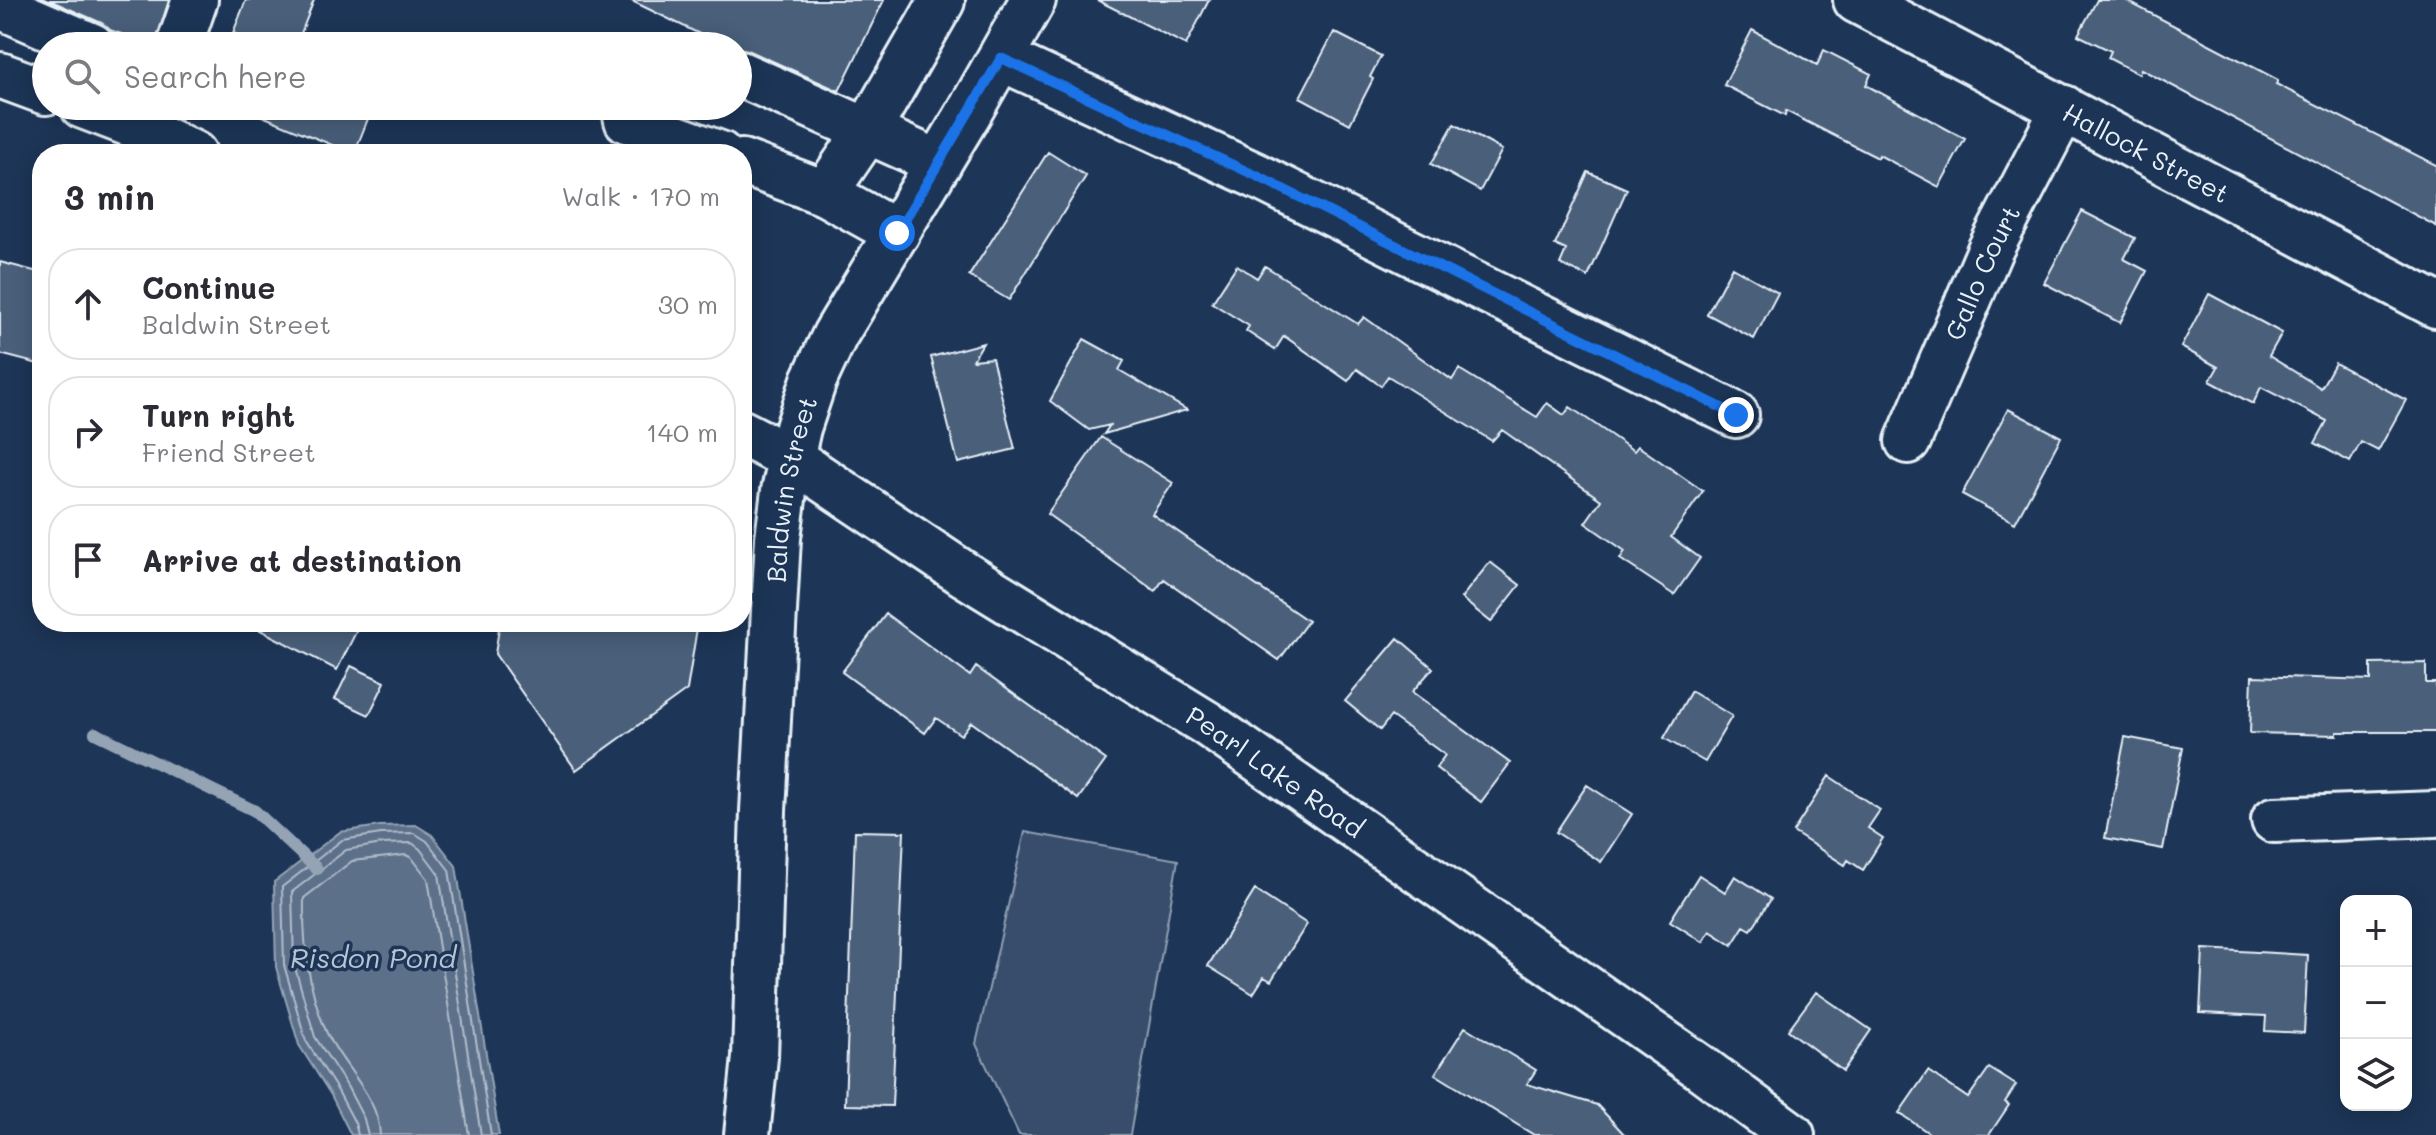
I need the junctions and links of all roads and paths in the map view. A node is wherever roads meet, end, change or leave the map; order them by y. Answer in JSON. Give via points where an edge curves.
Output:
{"nodes":[{"id":1,"x":195,"y":0,"type":"edge"},
{"id":2,"x":1033,"y":0,"type":"edge"},
{"id":3,"x":1856,"y":0,"type":"edge"},
{"id":4,"x":942,"y":1,"type":"edge"},
{"id":5,"x":0,"y":6,"type":"edge"},
{"id":6,"x":60,"y":32,"type":"edge"},
{"id":7,"x":184,"y":32,"type":"edge"},
{"id":8,"x":1001,"y":58,"type":"junction"},
{"id":9,"x":0,"y":75,"type":"edge"},
{"id":10,"x":752,"y":79,"type":"edge"},
{"id":11,"x":32,"y":87,"type":"edge"},
{"id":12,"x":2064,"y":108,"type":"junction"},
{"id":13,"x":120,"y":120,"type":"edge"},
{"id":14,"x":627,"y":120,"type":"edge"},
{"id":15,"x":868,"y":130,"type":"junction"},
{"id":16,"x":173,"y":144,"type":"edge"},
{"id":17,"x":693,"y":144,"type":"edge"},
{"id":18,"x":939,"y":163,"type":"junction"},
{"id":19,"x":752,"y":166,"type":"edge"},
{"id":20,"x":825,"y":193,"type":"junction"},
{"id":21,"x":897,"y":233,"type":"junction"},
{"id":22,"x":2436,"y":305,"type":"edge"},
{"id":23,"x":1736,"y":415,"type":"dead end"},
{"id":24,"x":752,"y":438,"type":"edge"},
{"id":25,"x":1908,"y":441,"type":"dead end"},
{"id":26,"x":791,"y":458,"type":"junction"},
{"id":27,"x":2436,"y":814,"type":"edge"},
{"id":28,"x":2274,"y":820,"type":"dead end"},
{"id":29,"x":747,"y":1135,"type":"edge"},
{"id":30,"x":1792,"y":1135,"type":"edge"}],
"edges":[{"from":1,"to":7,"type":"main road"},
{"from":2,"to":8,"type":"main road","name":"Baldwin Street"},
{"from":3,"to":12,"type":"main road","name":"Hallock Street"},
{"from":4,"to":15,"type":"main road"},
{"from":5,"to":6,"type":"main road"},
{"from":8,"to":18,"type":"main road","name":"Baldwin Street"},
{"from":8,"to":23,"type":"main road","via":[[1257,176]]},
{"from":9,"to":11,"type":"main road"},
{"from":10,"to":15,"type":"main road"},
{"from":12,"to":22,"type":"main road","name":"Hallock Street"},
{"from":12,"to":25,"type":"main road","name":"Gallo Court","via":[[1990,250]]},
{"from":13,"to":16,"type":"main road"},
{"from":14,"to":17,"type":"main road"},
{"from":15,"to":18,"type":"main road"},
{"from":15,"to":20,"type":"main road"},
{"from":18,"to":21,"type":"main road","name":"Baldwin Street"},
{"from":19,"to":20,"type":"main road"},
{"from":20,"to":21,"type":"main road"},
{"from":21,"to":26,"type":"main road","name":"Baldwin Street","via":[[824,358]]},
{"from":24,"to":26,"type":"main road","name":"Pearl Lake Road"},
{"from":26,"to":29,"type":"main road","name":"Baldwin Street","via":[[777,553]]},
{"from":26,"to":30,"type":"main road","name":"Pearl Lake Road","via":[[964,574],[1206,723]]},
{"from":27,"to":28,"type":"main road"}]}
